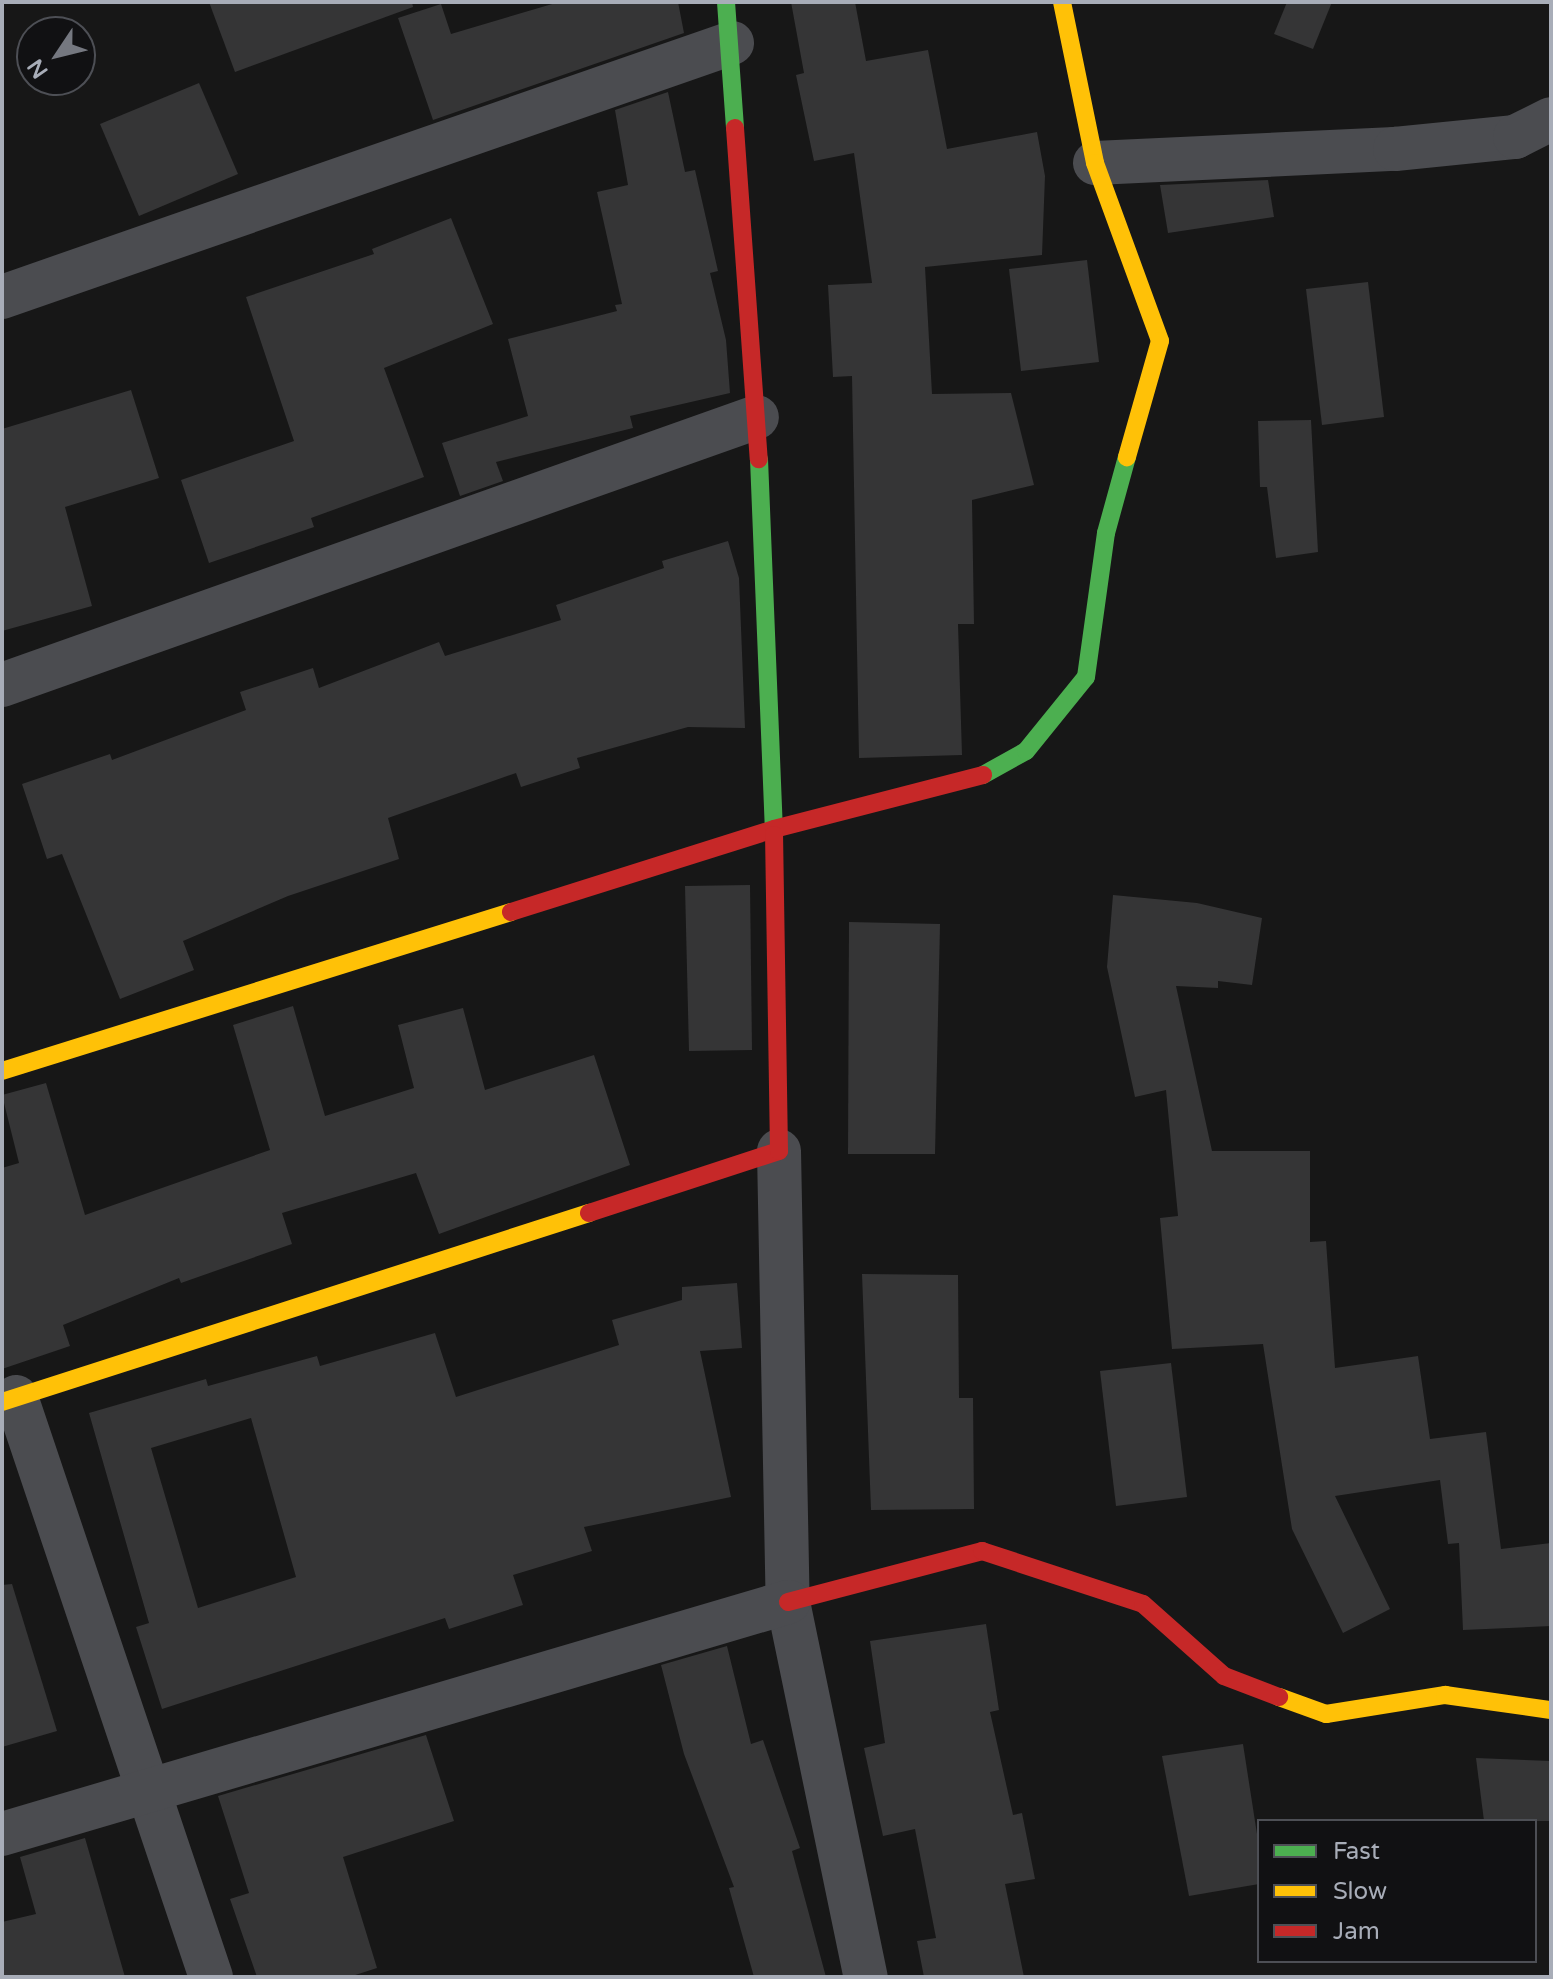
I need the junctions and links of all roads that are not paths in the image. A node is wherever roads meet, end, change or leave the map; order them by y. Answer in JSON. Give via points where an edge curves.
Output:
{"nodes":[{"id":1,"x":1062,"y":2,"type":"edge"},
{"id":2,"x":729,"y":23,"type":"edge"},
{"id":3,"x":1551,"y":119,"type":"edge"},
{"id":4,"x":1095,"y":163,"type":"junction"},
{"id":5,"x":2,"y":297,"type":"edge"},
{"id":6,"x":757,"y":417,"type":"junction"},
{"id":7,"x":2,"y":685,"type":"edge"},
{"id":8,"x":774,"y":829,"type":"junction"},
{"id":9,"x":2,"y":1071,"type":"edge"},
{"id":10,"x":779,"y":1151,"type":"junction"},
{"id":11,"x":9,"y":1400,"type":"edge"},
{"id":12,"x":788,"y":1602,"type":"junction"},
{"id":13,"x":1551,"y":1710,"type":"edge"},
{"id":14,"x":149,"y":1791,"type":"junction"},
{"id":15,"x":2,"y":1834,"type":"edge"},
{"id":16,"x":211,"y":1977,"type":"edge"},
{"id":17,"x":866,"y":1977,"type":"edge"}],
"edges":[{"from":1,"to":4,"type":"street"},
{"from":2,"to":5,"type":"street"},
{"from":2,"to":6,"type":"street"},
{"from":3,"to":4,"type":"street","via":[[1515,137],[1425,146]]},
{"from":4,"to":8,"type":"street","via":[[1160,341],[1106,533],[1086,677],[1026,751],[974,780]]},
{"from":6,"to":7,"type":"street"},
{"from":6,"to":8,"type":"street"},
{"from":8,"to":9,"type":"street"},
{"from":8,"to":10,"type":"street"},
{"from":10,"to":11,"type":"street"},
{"from":10,"to":12,"type":"street"},
{"from":11,"to":14,"type":"street"},
{"from":12,"to":13,"type":"street","via":[[982,1551],[1143,1604],[1224,1676],[1326,1714],[1445,1695]]},
{"from":12,"to":14,"type":"street"},
{"from":12,"to":17,"type":"street"},
{"from":14,"to":15,"type":"street"},
{"from":14,"to":16,"type":"street"}]}
